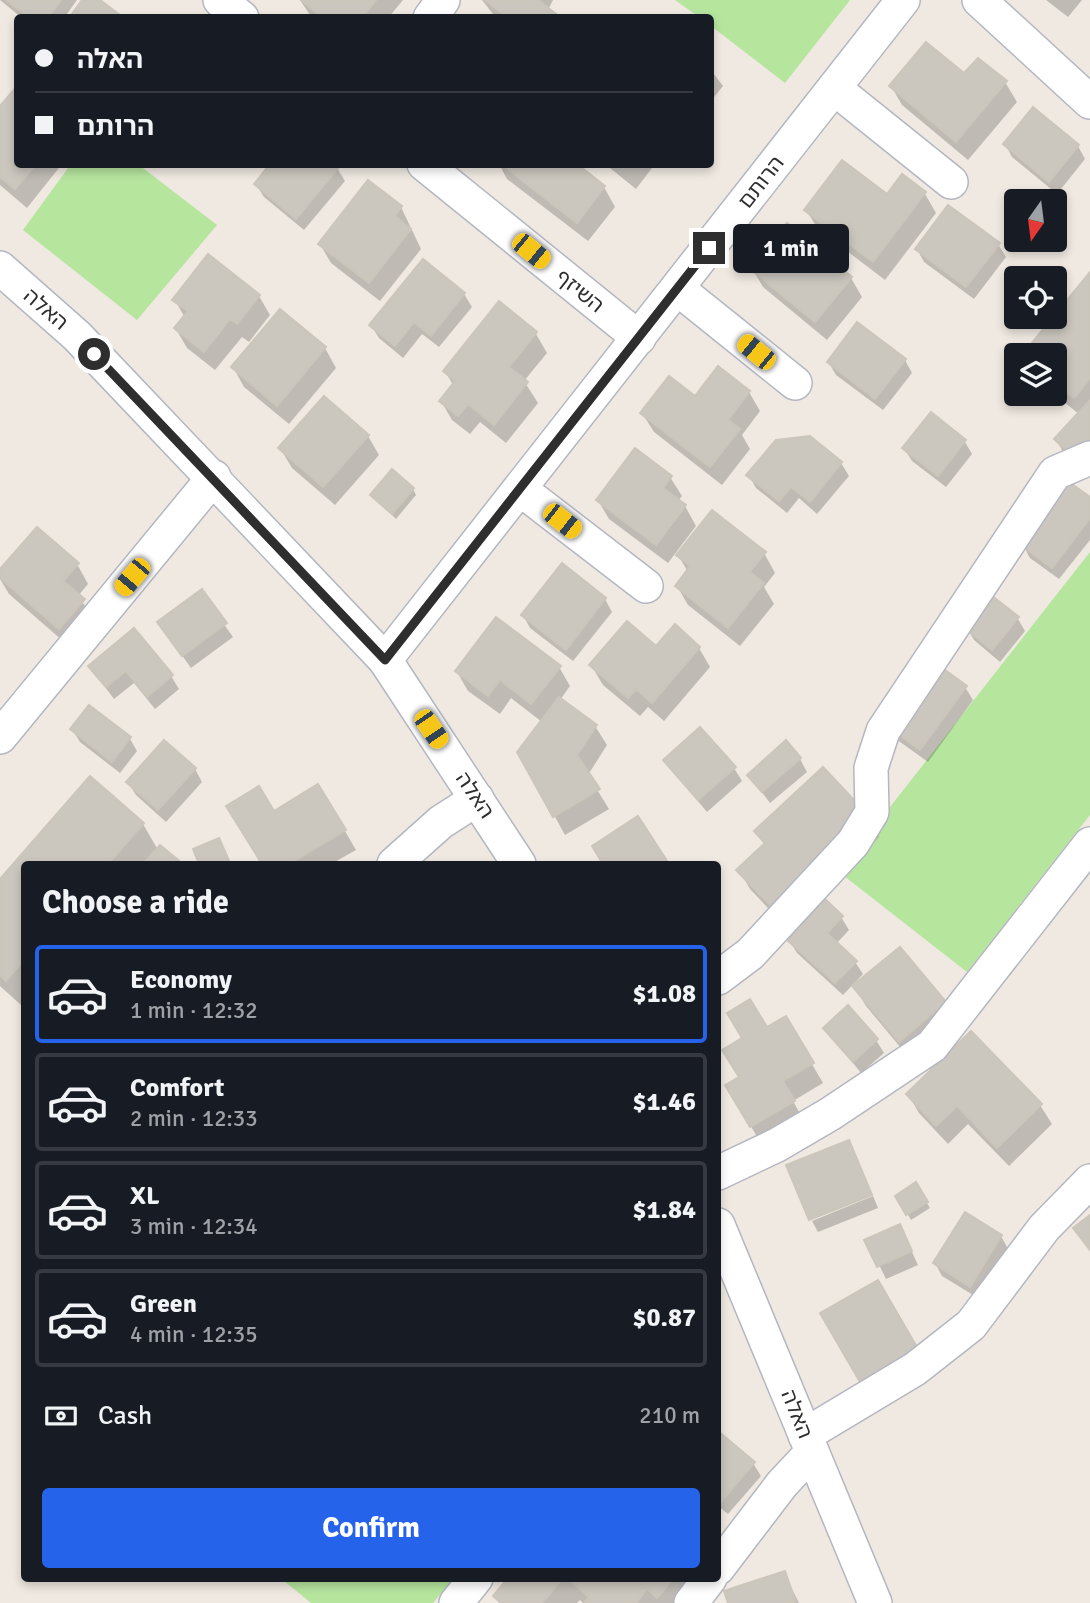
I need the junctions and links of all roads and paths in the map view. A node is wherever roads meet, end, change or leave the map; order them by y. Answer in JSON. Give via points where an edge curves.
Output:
{"nodes":[{"id":1,"x":220,"y":0,"type":"edge"},
{"id":2,"x":903,"y":0,"type":"edge"},
{"id":3,"x":979,"y":0,"type":"edge"},
{"id":4,"x":237,"y":14,"type":"edge"},
{"id":5,"x":834,"y":88,"type":"junction"},
{"id":6,"x":1090,"y":102,"type":"edge"},
{"id":7,"x":429,"y":168,"type":"edge"},
{"id":8,"x":951,"y":182,"type":"dead end"},
{"id":9,"x":0,"y":268,"type":"edge"},
{"id":10,"x":678,"y":289,"type":"junction"},
{"id":11,"x":639,"y":338,"type":"junction"},
{"id":12,"x":795,"y":383,"type":"dead end"},
{"id":13,"x":1090,"y":458,"type":"edge"},
{"id":14,"x":214,"y":477,"type":"junction"},
{"id":15,"x":520,"y":489,"type":"junction"},
{"id":16,"x":646,"y":586,"type":"dead end"},
{"id":17,"x":385,"y":660,"type":"junction"},
{"id":18,"x":0,"y":737,"type":"edge"},
{"id":19,"x":477,"y":799,"type":"junction"},
{"id":20,"x":1090,"y":844,"type":"edge"},
{"id":21,"x":397,"y":861,"type":"edge"},
{"id":22,"x":517,"y":861,"type":"edge"},
{"id":23,"x":721,"y":976,"type":"edge"},
{"id":24,"x":721,"y":1172,"type":"edge"},
{"id":25,"x":1090,"y":1181,"type":"edge"},
{"id":26,"x":721,"y":1244,"type":"edge"},
{"id":27,"x":724,"y":1264,"type":"edge"},
{"id":28,"x":809,"y":1443,"type":"junction"},
{"id":29,"x":721,"y":1564,"type":"edge"},
{"id":30,"x":472,"y":1582,"type":"edge"},
{"id":31,"x":707,"y":1582,"type":"edge"},
{"id":32,"x":456,"y":1603,"type":"edge"},
{"id":33,"x":691,"y":1603,"type":"edge"},
{"id":34,"x":874,"y":1603,"type":"edge"}],
"edges":[{"from":1,"to":4,"type":"street"},
{"from":2,"to":5,"type":"street","name":"הרותם"},
{"from":3,"to":6,"type":"street"},
{"from":5,"to":8,"type":"street"},
{"from":5,"to":10,"type":"street","name":"הרותם"},
{"from":7,"to":11,"type":"street","name":"השיזף"},
{"from":9,"to":14,"type":"street","name":"האלה","via":[[77,336]]},
{"from":10,"to":11,"type":"street","name":"הרותם"},
{"from":10,"to":12,"type":"street"},
{"from":11,"to":15,"type":"street","name":"הרותם"},
{"from":13,"to":23,"type":"street","via":[[1055,474],[883,731],[871,768],[872,813],[853,843],[750,954]]},
{"from":14,"to":17,"type":"street","name":"האלה"},
{"from":14,"to":18,"type":"street"},
{"from":15,"to":16,"type":"street"},
{"from":15,"to":17,"type":"street","name":"הרותם"},
{"from":17,"to":19,"type":"street","name":"האלה"},
{"from":19,"to":21,"type":"street","via":[[441,822]]},
{"from":19,"to":22,"type":"street","name":"האלה"},
{"from":20,"to":24,"type":"street","via":[[932,1046],[798,1133]]},
{"from":25,"to":28,"type":"street","via":[[1044,1228],[971,1325]]},
{"from":26,"to":27,"type":"street","name":"האלה"},
{"from":27,"to":28,"type":"street","name":"האלה"},
{"from":28,"to":29,"type":"street"},
{"from":28,"to":34,"type":"street","name":"האלה"},
{"from":30,"to":32,"type":"street"},
{"from":31,"to":33,"type":"street"}]}
